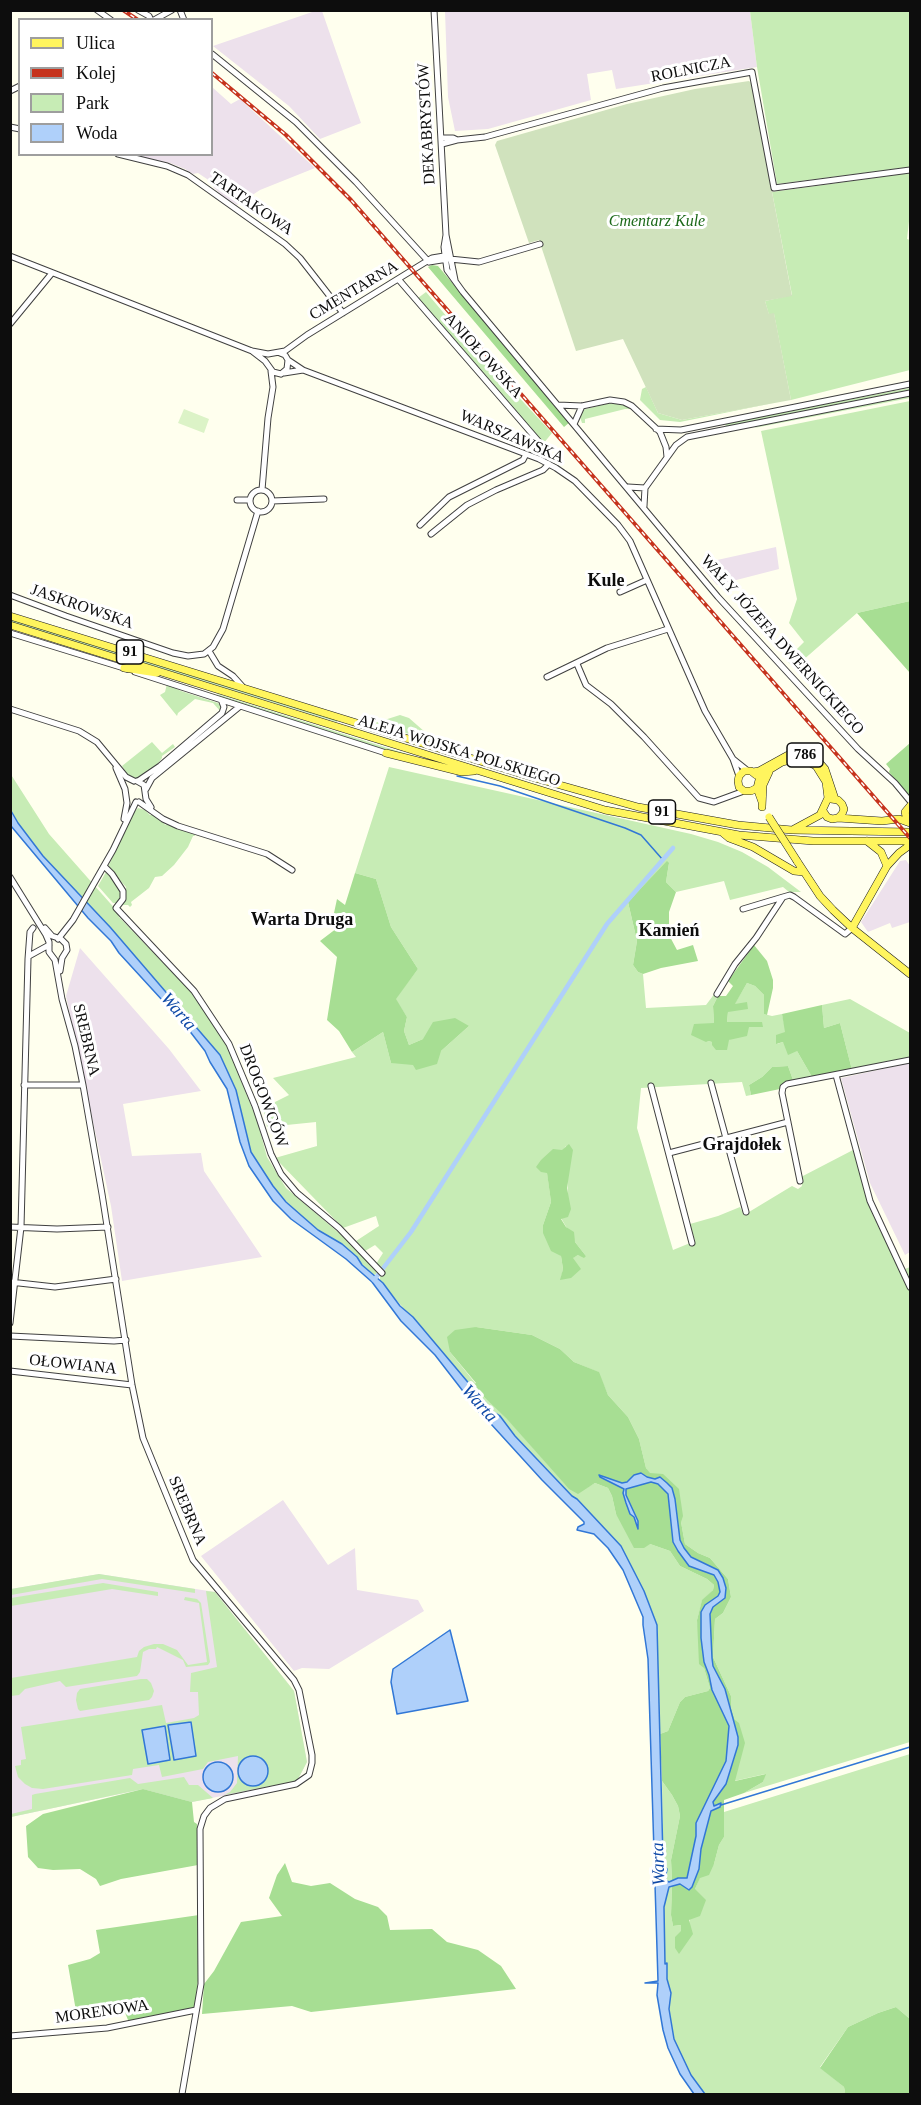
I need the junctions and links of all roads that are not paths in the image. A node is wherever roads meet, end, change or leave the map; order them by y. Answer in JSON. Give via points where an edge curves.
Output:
{"nodes":[{"id":1,"x":138,"y":10,"type":"edge"},
{"id":2,"x":172,"y":10,"type":"edge"},
{"id":3,"x":434,"y":10,"type":"edge"},
{"id":4,"x":151,"y":18,"type":"edge"},
{"id":5,"x":157,"y":18,"type":"edge"},
{"id":6,"x":213,"y":55,"type":"edge"},
{"id":7,"x":441,"y":141,"type":"junction"},
{"id":8,"x":126,"y":156,"type":"edge"},
{"id":9,"x":910,"y":170,"type":"edge"},
{"id":10,"x":540,"y":244,"type":"dead end"},
{"id":11,"x":10,"y":256,"type":"edge"},
{"id":12,"x":446,"y":258,"type":"junction"},
{"id":13,"x":429,"y":262,"type":"junction"},
{"id":14,"x":52,"y":273,"type":"junction"},
{"id":15,"x":399,"y":280,"type":"junction"},
{"id":16,"x":343,"y":313,"type":"junction"},
{"id":17,"x":10,"y":324,"type":"edge"},
{"id":18,"x":294,"y":344,"type":"junction"},
{"id":19,"x":252,"y":351,"type":"junction"},
{"id":20,"x":276,"y":353,"type":"junction"},
{"id":21,"x":288,"y":359,"type":"junction"},
{"id":22,"x":267,"y":363,"type":"junction"},
{"id":23,"x":303,"y":369,"type":"junction"},
{"id":24,"x":271,"y":371,"type":"junction"},
{"id":25,"x":280,"y":374,"type":"junction"},
{"id":26,"x":910,"y":384,"type":"edge"},
{"id":27,"x":273,"y":387,"type":"junction"},
{"id":28,"x":910,"y":393,"type":"edge"},
{"id":29,"x":558,"y":405,"type":"junction"},
{"id":30,"x":582,"y":406,"type":"junction"},
{"id":31,"x":574,"y":424,"type":"junction"},
{"id":32,"x":656,"y":429,"type":"junction"},
{"id":33,"x":548,"y":451,"type":"dead end"},
{"id":34,"x":526,"y":454,"type":"junction"},
{"id":35,"x":668,"y":457,"type":"junction"},
{"id":36,"x":549,"y":464,"type":"junction"},
{"id":37,"x":628,"y":487,"type":"junction"},
{"id":38,"x":645,"y":488,"type":"junction"},
{"id":39,"x":262,"y":490,"type":"junction"},
{"id":40,"x":324,"y":499,"type":"dead end"},
{"id":41,"x":237,"y":500,"type":"dead end"},
{"id":42,"x":250,"y":500,"type":"junction"},
{"id":43,"x":272,"y":501,"type":"junction"},
{"id":44,"x":644,"y":506,"type":"junction"},
{"id":45,"x":258,"y":511,"type":"junction"},
{"id":46,"x":420,"y":525,"type":"dead end"},
{"id":47,"x":431,"y":534,"type":"dead end"},
{"id":48,"x":647,"y":580,"type":"junction"},
{"id":49,"x":620,"y":592,"type":"dead end"},
{"id":50,"x":10,"y":595,"type":"edge"},
{"id":51,"x":10,"y":616,"type":"edge"},
{"id":52,"x":10,"y":626,"type":"edge"},
{"id":53,"x":668,"y":629,"type":"junction"},
{"id":54,"x":10,"y":633,"type":"edge"},
{"id":55,"x":209,"y":651,"type":"junction"},
{"id":56,"x":577,"y":664,"type":"junction"},
{"id":57,"x":124,"y":668,"type":"junction"},
{"id":58,"x":171,"y":675,"type":"junction"},
{"id":59,"x":548,"y":677,"type":"dead end"},
{"id":60,"x":242,"y":686,"type":"junction"},
{"id":61,"x":221,"y":701,"type":"junction"},
{"id":62,"x":239,"y":707,"type":"junction"},
{"id":63,"x":10,"y":709,"type":"edge"},
{"id":64,"x":386,"y":753,"type":"joint"},
{"id":65,"x":111,"y":758,"type":"junction"},
{"id":66,"x":733,"y":759,"type":"junction"},
{"id":67,"x":477,"y":770,"type":"junction"},
{"id":68,"x":750,"y":771,"type":"junction"},
{"id":69,"x":769,"y":772,"type":"junction"},
{"id":70,"x":739,"y":780,"type":"junction"},
{"id":71,"x":136,"y":781,"type":"junction"},
{"id":72,"x":758,"y":784,"type":"junction"},
{"id":73,"x":125,"y":789,"type":"junction"},
{"id":74,"x":746,"y":791,"type":"junction"},
{"id":75,"x":146,"y":792,"type":"junction"},
{"id":76,"x":126,"y":796,"type":"junction"},
{"id":77,"x":730,"y":796,"type":"junction"},
{"id":78,"x":908,"y":799,"type":"edge"},
{"id":79,"x":831,"y":800,"type":"junction"},
{"id":80,"x":137,"y":802,"type":"junction"},
{"id":81,"x":762,"y":804,"type":"junction"},
{"id":82,"x":844,"y":809,"type":"junction"},
{"id":83,"x":907,"y":809,"type":"edge"},
{"id":84,"x":823,"y":811,"type":"junction"},
{"id":85,"x":158,"y":815,"type":"junction"},
{"id":86,"x":838,"y":818,"type":"junction"},
{"id":87,"x":853,"y":818,"type":"junction"},
{"id":88,"x":898,"y":819,"type":"junction"},
{"id":89,"x":909,"y":822,"type":"edge"},
{"id":90,"x":123,"y":827,"type":"junction"},
{"id":91,"x":792,"y":830,"type":"junction"},
{"id":92,"x":910,"y":832,"type":"edge"},
{"id":93,"x":723,"y":833,"type":"junction"},
{"id":94,"x":867,"y":841,"type":"junction"},
{"id":95,"x":910,"y":841,"type":"edge"},
{"id":96,"x":910,"y":845,"type":"edge"},
{"id":97,"x":104,"y":866,"type":"junction"},
{"id":98,"x":887,"y":866,"type":"junction"},
{"id":99,"x":292,"y":870,"type":"dead end"},
{"id":100,"x":804,"y":872,"type":"junction"},
{"id":101,"x":10,"y":877,"type":"edge"},
{"id":102,"x":783,"y":897,"type":"junction"},
{"id":103,"x":743,"y":909,"type":"dead end"},
{"id":104,"x":838,"y":915,"type":"junction"},
{"id":105,"x":859,"y":915,"type":"junction"},
{"id":106,"x":34,"y":916,"type":"junction"},
{"id":107,"x":73,"y":920,"type":"junction"},
{"id":108,"x":852,"y":927,"type":"junction"},
{"id":109,"x":33,"y":928,"type":"dead end"},
{"id":110,"x":57,"y":939,"type":"junction"},
{"id":111,"x":66,"y":944,"type":"junction"},
{"id":112,"x":49,"y":945,"type":"junction"},
{"id":113,"x":32,"y":954,"type":"junction"},
{"id":114,"x":52,"y":955,"type":"junction"},
{"id":115,"x":63,"y":956,"type":"junction"},
{"id":116,"x":910,"y":974,"type":"edge"},
{"id":117,"x":60,"y":983,"type":"junction"},
{"id":118,"x":717,"y":994,"type":"dead end"},
{"id":119,"x":910,"y":1060,"type":"edge"},
{"id":120,"x":836,"y":1075,"type":"junction"},
{"id":121,"x":711,"y":1083,"type":"dead end"},
{"id":122,"x":24,"y":1085,"type":"junction"},
{"id":123,"x":82,"y":1085,"type":"junction"},
{"id":124,"x":651,"y":1086,"type":"dead end"},
{"id":125,"x":788,"y":1122,"type":"junction"},
{"id":126,"x":726,"y":1138,"type":"junction"},
{"id":127,"x":669,"y":1153,"type":"junction"},
{"id":128,"x":800,"y":1180,"type":"dead end"},
{"id":129,"x":746,"y":1212,"type":"dead end"},
{"id":130,"x":10,"y":1227,"type":"edge"},
{"id":131,"x":21,"y":1227,"type":"junction"},
{"id":132,"x":108,"y":1227,"type":"junction"},
{"id":133,"x":692,"y":1243,"type":"dead end"},
{"id":134,"x":381,"y":1272,"type":"dead end"},
{"id":135,"x":116,"y":1280,"type":"junction"},
{"id":136,"x":13,"y":1282,"type":"edge"},
{"id":137,"x":910,"y":1287,"type":"edge"},
{"id":138,"x":10,"y":1323,"type":"edge"},
{"id":139,"x":10,"y":1336,"type":"edge"},
{"id":140,"x":126,"y":1340,"type":"junction"},
{"id":141,"x":10,"y":1371,"type":"edge"},
{"id":142,"x":132,"y":1385,"type":"junction"},
{"id":143,"x":196,"y":2010,"type":"junction"},
{"id":144,"x":10,"y":2036,"type":"edge"},
{"id":145,"x":182,"y":2094,"type":"edge"}],
"edges":[{"from":1,"to":4,"type":"street"},
{"from":2,"to":5,"type":"street"},
{"from":3,"to":7,"type":"street","name":"DEKABRYSTÓW"},
{"from":6,"to":13,"type":"street","via":[[296,122]]},
{"from":7,"to":9,"type":"street","name":"ROLNICZA","via":[[485,137],[663,88],[752,72],[774,188]]},
{"from":7,"to":12,"type":"street","name":"DEKABRYSTÓW"},
{"from":8,"to":16,"type":"street","name":"TARTAKOWA","via":[[188,175],[276,237],[300,258]]},
{"from":10,"to":12,"type":"street","name":"CMENTARNA","via":[[479,262]]},
{"from":11,"to":14,"type":"street"},
{"from":12,"to":13,"type":"street","name":"CMENTARNA","via":[[432,258]]},
{"from":12,"to":29,"type":"street","name":"WAŁY JÓZEFA DWERNICKIEGO","via":[[450,276]]},
{"from":13,"to":15,"type":"street","name":"CMENTARNA"},
{"from":14,"to":17,"type":"street"},
{"from":14,"to":19,"type":"street"},
{"from":15,"to":16,"type":"street","name":"CMENTARNA"},
{"from":15,"to":33,"type":"street","name":"ANIOŁOWSKA"},
{"from":16,"to":18,"type":"street","name":"CMENTARNA"},
{"from":18,"to":20,"type":"street","name":"CMENTARNA"},
{"from":18,"to":21,"type":"street"},
{"from":19,"to":20,"type":"street"},
{"from":19,"to":22,"type":"street"},
{"from":20,"to":21,"type":"street"},
{"from":20,"to":22,"type":"street"},
{"from":21,"to":23,"type":"street","name":"WARSZAWSKA"},
{"from":21,"to":25,"type":"street","via":[[287,369]]},
{"from":22,"to":24,"type":"street"},
{"from":23,"to":25,"type":"street"},
{"from":23,"to":34,"type":"street","name":"WARSZAWSKA"},
{"from":24,"to":25,"type":"street"},
{"from":24,"to":27,"type":"street"},
{"from":25,"to":27,"type":"street"},
{"from":26,"to":32,"type":"street","via":[[681,429]]},
{"from":27,"to":39,"type":"street"},
{"from":28,"to":35,"type":"street","via":[[696,434],[683,439]]},
{"from":29,"to":30,"type":"street"},
{"from":29,"to":31,"type":"street","name":"WAŁY JÓZEFA DWERNICKIEGO"},
{"from":30,"to":31,"type":"street"},
{"from":30,"to":32,"type":"street","via":[[610,400],[624,402]]},
{"from":31,"to":37,"type":"street","name":"WAŁY JÓZEFA DWERNICKIEGO"},
{"from":32,"to":35,"type":"street","via":[[664,439]]},
{"from":34,"to":36,"type":"street","name":"WARSZAWSKA"},
{"from":34,"to":46,"type":"street","via":[[523,460],[449,497]]},
{"from":35,"to":38,"type":"street"},
{"from":36,"to":47,"type":"street","via":[[479,498]]},
{"from":36,"to":48,"type":"street","name":"WARSZAWSKA","via":[[575,481],[618,525],[630,541]]},
{"from":37,"to":38,"type":"street"},
{"from":37,"to":44,"type":"street","name":"WAŁY JÓZEFA DWERNICKIEGO"},
{"from":38,"to":44,"type":"street"},
{"from":39,"to":42,"type":"street"},
{"from":39,"to":43,"type":"street"},
{"from":40,"to":43,"type":"street"},
{"from":41,"to":42,"type":"street"},
{"from":42,"to":45,"type":"street"},
{"from":43,"to":45,"type":"street","via":[[267,510]]},
{"from":44,"to":78,"type":"street","name":"WAŁY JÓZEFA DWERNICKIEGO","via":[[726,605]]},
{"from":45,"to":55,"type":"street","via":[[223,629]]},
{"from":48,"to":49,"type":"street"},
{"from":48,"to":53,"type":"street","name":"WARSZAWSKA"},
{"from":50,"to":55,"type":"street","name":"JASKROWSKA","via":[[183,655]]},
{"from":51,"to":60,"type":"main road","name":"ALEJA WOJSKA POLSKIEGO","number":"91"},
{"from":52,"to":58,"type":"main road","name":"ALEJA WOJSKA POLSKIEGO","number":"91"},
{"from":53,"to":56,"type":"street","via":[[607,648]]},
{"from":53,"to":66,"type":"street","name":"WARSZAWSKA","via":[[705,711]]},
{"from":54,"to":57,"type":"street"},
{"from":55,"to":60,"type":"street","via":[[218,666]]},
{"from":56,"to":59,"type":"street"},
{"from":56,"to":77,"type":"street","via":[[586,685],[644,736],[695,794],[714,802]]},
{"from":57,"to":58,"type":"main road"},
{"from":57,"to":61,"type":"street"},
{"from":58,"to":67,"type":"main road","name":"ALEJA WOJSKA POLSKIEGO","number":"91"},
{"from":60,"to":91,"type":"main road","name":"ALEJA WOJSKA POLSKIEGO","number":"91","via":[[598,797],[690,817]]},
{"from":61,"to":62,"type":"street"},
{"from":61,"to":71,"type":"street","via":[[222,713],[160,766]]},
{"from":62,"to":64,"type":"street"},
{"from":62,"to":75,"type":"street","via":[[152,778]]},
{"from":63,"to":65,"type":"street","via":[[80,731]]},
{"from":64,"to":67,"type":"main road","via":[[462,772]]},
{"from":65,"to":71,"type":"street","via":[[126,777]]},
{"from":65,"to":73,"type":"street"},
{"from":66,"to":68,"type":"street","name":"WARSZAWSKA"},
{"from":66,"to":70,"type":"street","name":"WARSZAWSKA"},
{"from":67,"to":93,"type":"main road","name":"ALEJA WOJSKA POLSKIEGO","number":"91","via":[[605,810]]},
{"from":68,"to":70,"type":"main road"},
{"from":68,"to":72,"type":"main road"},
{"from":68,"to":79,"type":"main road","number":"786","via":[[759,771],[788,755],[806,755],[825,769]]},
{"from":69,"to":72,"type":"main road","via":[[764,773]]},
{"from":69,"to":79,"type":"main road","via":[[788,760],[810,763],[826,782]]},
{"from":69,"to":81,"type":"main road"},
{"from":70,"to":74,"type":"main road"},
{"from":70,"to":77,"type":"street"},
{"from":71,"to":73,"type":"street"},
{"from":71,"to":75,"type":"street","via":[[141,782]]},
{"from":72,"to":74,"type":"main road"},
{"from":72,"to":81,"type":"main road"},
{"from":73,"to":76,"type":"street"},
{"from":74,"to":77,"type":"street"},
{"from":74,"to":81,"type":"main road"},
{"from":75,"to":80,"type":"street"},
{"from":75,"to":85,"type":"street","via":[[148,804]]},
{"from":76,"to":80,"type":"street"},
{"from":76,"to":90,"type":"street"},
{"from":78,"to":83,"type":"street","name":"WAŁY JÓZEFA DWERNICKIEGO"},
{"from":79,"to":82,"type":"main road"},
{"from":79,"to":84,"type":"main road","via":[[824,804]]},
{"from":80,"to":85,"type":"street"},
{"from":80,"to":90,"type":"street"},
{"from":81,"to":100,"type":"main road","bridge":true},
{"from":82,"to":86,"type":"main road"},
{"from":82,"to":87,"type":"main road"},
{"from":83,"to":88,"type":"main road"},
{"from":83,"to":89,"type":"main road"},
{"from":84,"to":86,"type":"main road","via":[[829,818]]},
{"from":84,"to":91,"type":"main road","via":[[816,819]]},
{"from":85,"to":99,"type":"street","via":[[185,829],[267,854]]},
{"from":86,"to":87,"type":"main road"},
{"from":87,"to":88,"type":"main road"},
{"from":88,"to":89,"type":"main road"},
{"from":90,"to":97,"type":"street"},
{"from":91,"to":92,"type":"main road","name":"ALEJA WOJSKA POLSKIEGO"},
{"from":93,"to":94,"type":"main road","name":"ALEJA WOJSKA POLSKIEGO"},
{"from":93,"to":100,"type":"main road"},
{"from":94,"to":95,"type":"main road","name":"ALEJA WOJSKA POLSKIEGO"},
{"from":94,"to":98,"type":"main road","via":[[881,852]]},
{"from":96,"to":98,"type":"main road"},
{"from":97,"to":107,"type":"street"},
{"from":97,"to":134,"type":"street","name":"DROGOWCÓW","via":[[123,891],[123,899],[116,908],[194,991],[229,1044],[281,1174]]},
{"from":98,"to":105,"type":"main road"},
{"from":100,"to":104,"type":"main road"},
{"from":101,"to":106,"type":"street"},
{"from":102,"to":103,"type":"street"},
{"from":102,"to":108,"type":"street","via":[[794,897],[845,934]]},
{"from":102,"to":118,"type":"street"},
{"from":104,"to":105,"type":"main road"},
{"from":104,"to":108,"type":"main road"},
{"from":105,"to":108,"type":"main road"},
{"from":106,"to":110,"type":"street"},
{"from":106,"to":112,"type":"street"},
{"from":107,"to":110,"type":"street"},
{"from":107,"to":111,"type":"street"},
{"from":108,"to":116,"type":"main road"},
{"from":109,"to":113,"type":"street"},
{"from":110,"to":111,"type":"street"},
{"from":110,"to":112,"type":"street"},
{"from":111,"to":115,"type":"street"},
{"from":112,"to":113,"type":"street"},
{"from":112,"to":114,"type":"street"},
{"from":113,"to":114,"type":"street"},
{"from":113,"to":122,"type":"street"},
{"from":114,"to":115,"type":"street"},
{"from":114,"to":117,"type":"street","name":"SREBRNA"},
{"from":115,"to":117,"type":"street","name":"SREBRNA"},
{"from":117,"to":123,"type":"street","name":"SREBRNA"},
{"from":119,"to":120,"type":"street"},
{"from":120,"to":125,"type":"street","via":[[783,1087]]},
{"from":120,"to":137,"type":"street","via":[[870,1201]]},
{"from":121,"to":126,"type":"street"},
{"from":122,"to":123,"type":"street"},
{"from":122,"to":131,"type":"street"},
{"from":123,"to":132,"type":"street","name":"SREBRNA"},
{"from":124,"to":127,"type":"street"},
{"from":125,"to":126,"type":"street"},
{"from":125,"to":128,"type":"street"},
{"from":126,"to":127,"type":"street"},
{"from":126,"to":129,"type":"street"},
{"from":127,"to":133,"type":"street"},
{"from":130,"to":131,"type":"street"},
{"from":131,"to":132,"type":"street"},
{"from":131,"to":136,"type":"street"},
{"from":132,"to":135,"type":"street","name":"SREBRNA"},
{"from":135,"to":136,"type":"street","via":[[55,1287]]},
{"from":135,"to":140,"type":"street","name":"SREBRNA"},
{"from":136,"to":138,"type":"street"},
{"from":139,"to":140,"type":"street"},
{"from":140,"to":142,"type":"street","name":"SREBRNA"},
{"from":141,"to":142,"type":"street","name":"OŁOWIANA"},
{"from":142,"to":143,"type":"street","name":"SREBRNA","via":[[143,1438],[193,1560],[294,1680],[312,1755],[309,1775],[296,1784],[225,1799],[204,1816],[200,1829],[201,1984]]},
{"from":143,"to":144,"type":"street","name":"MORENOWA","via":[[107,2028]]},
{"from":143,"to":145,"type":"street","name":"SREBRNA"}]}
